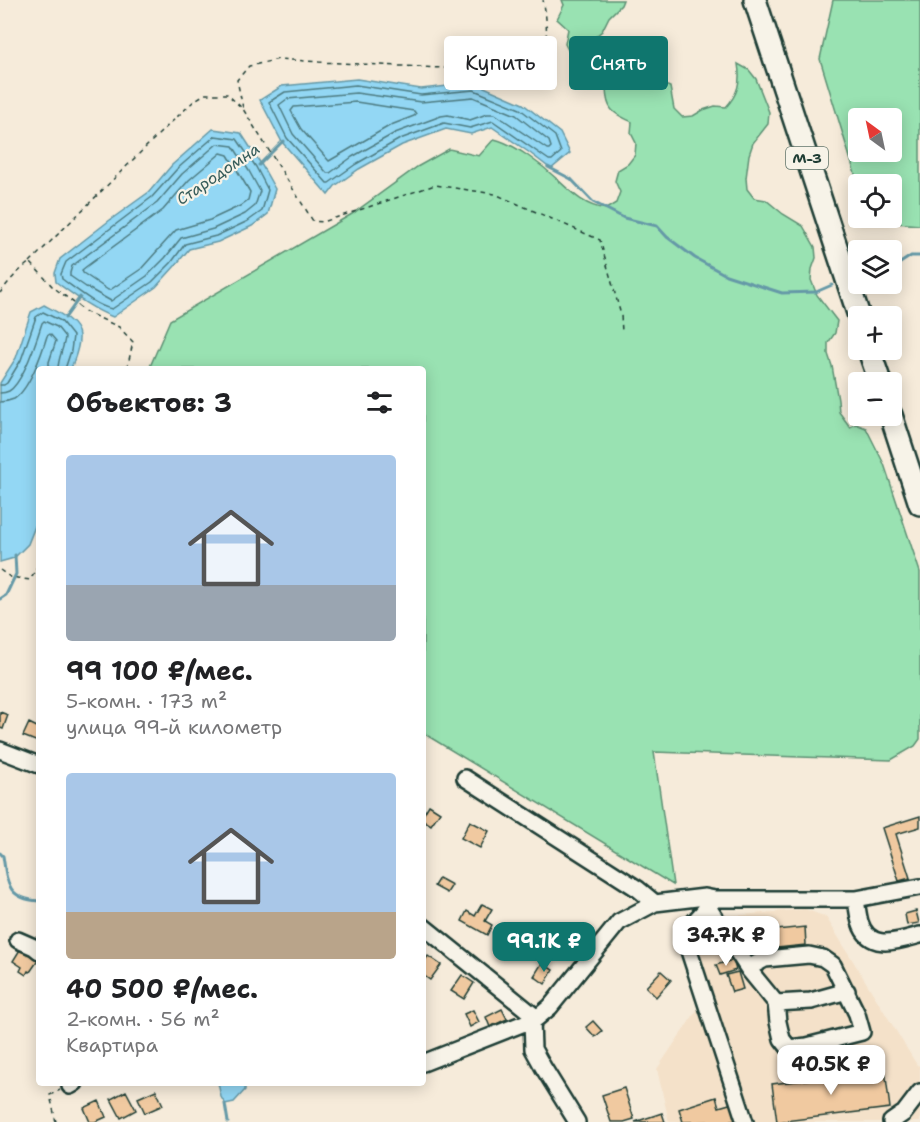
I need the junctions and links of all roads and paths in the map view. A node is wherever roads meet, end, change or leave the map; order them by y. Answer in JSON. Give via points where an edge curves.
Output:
{"nodes":[{"id":1,"x":543,"y":0,"type":"edge"},
{"id":2,"x":755,"y":0,"type":"edge"},
{"id":3,"x":243,"y":109,"type":"junction"},
{"id":4,"x":30,"y":262,"type":"junction"},
{"id":5,"x":0,"y":293,"type":"edge"},
{"id":6,"x":856,"y":306,"type":"edge"},
{"id":7,"x":622,"y":332,"type":"dead end"},
{"id":8,"x":128,"y":366,"type":"edge"},
{"id":9,"x":894,"y":426,"type":"edge"},
{"id":10,"x":920,"y":504,"type":"edge"},
{"id":11,"x":36,"y":569,"type":"edge"},
{"id":12,"x":0,"y":570,"type":"edge"},
{"id":13,"x":0,"y":750,"type":"edge"},
{"id":14,"x":36,"y":764,"type":"edge"},
{"id":15,"x":465,"y":778,"type":"dead end"},
{"id":16,"x":920,"y":887,"type":"edge"},
{"id":17,"x":856,"y":899,"type":"junction"},
{"id":18,"x":655,"y":903,"type":"junction"},
{"id":19,"x":712,"y":903,"type":"junction"},
{"id":20,"x":426,"y":928,"type":"edge"},
{"id":21,"x":920,"y":935,"type":"edge"},
{"id":22,"x":18,"y":940,"type":"dead end"},
{"id":23,"x":36,"y":949,"type":"edge"},
{"id":24,"x":748,"y":968,"type":"junction"},
{"id":25,"x":846,"y":991,"type":"junction"},
{"id":26,"x":776,"y":1003,"type":"junction"},
{"id":27,"x":535,"y":1019,"type":"junction"},
{"id":28,"x":426,"y":1062,"type":"edge"},
{"id":29,"x":68,"y":1086,"type":"edge"},
{"id":30,"x":920,"y":1092,"type":"edge"},
{"id":31,"x":56,"y":1122,"type":"edge"},
{"id":32,"x":577,"y":1122,"type":"edge"},
{"id":33,"x":746,"y":1122,"type":"edge"},
{"id":34,"x":891,"y":1122,"type":"edge"}],
"edges":[{"from":1,"to":3,"type":"path","via":[[547,40],[543,62],[524,72],[279,59],[249,66],[237,80]]},
{"from":2,"to":6,"type":"highway","number":"М-3"},
{"from":3,"to":4,"type":"path","via":[[227,94],[205,94],[195,100]]},
{"from":3,"to":7,"type":"path","via":[[314,221],[323,222],[435,185],[495,194],[600,240]]},
{"from":4,"to":5,"type":"path"},
{"from":4,"to":8,"type":"path","via":[[53,287],[86,312],[126,333],[133,342]]},
{"from":9,"to":10,"type":"highway"},
{"from":11,"to":12,"type":"path","via":[[30,580]]},
{"from":13,"to":14,"type":"street"},
{"from":15,"to":18,"type":"street"},
{"from":16,"to":17,"type":"street"},
{"from":17,"to":19,"type":"street"},
{"from":17,"to":21,"type":"street","via":[[860,923],[868,937],[885,944]]},
{"from":18,"to":19,"type":"street","via":[[705,897]]},
{"from":18,"to":27,"type":"street","via":[[619,922],[550,1007]]},
{"from":19,"to":24,"type":"street"},
{"from":19,"to":33,"type":"street","via":[[692,924],[689,951]]},
{"from":20,"to":27,"type":"street"},
{"from":22,"to":23,"type":"street"},
{"from":24,"to":25,"type":"street","via":[[765,959],[816,956],[833,965]]},
{"from":24,"to":26,"type":"street"},
{"from":25,"to":26,"type":"street","via":[[811,1001]]},
{"from":25,"to":26,"type":"street","via":[[862,1032],[807,1046],[789,1048],[782,1039]]},
{"from":27,"to":28,"type":"street"},
{"from":27,"to":32,"type":"street","via":[[533,1049]]},
{"from":29,"to":31,"type":"path","via":[[50,1095]]},
{"from":30,"to":34,"type":"street","via":[[904,1113]]}]}
